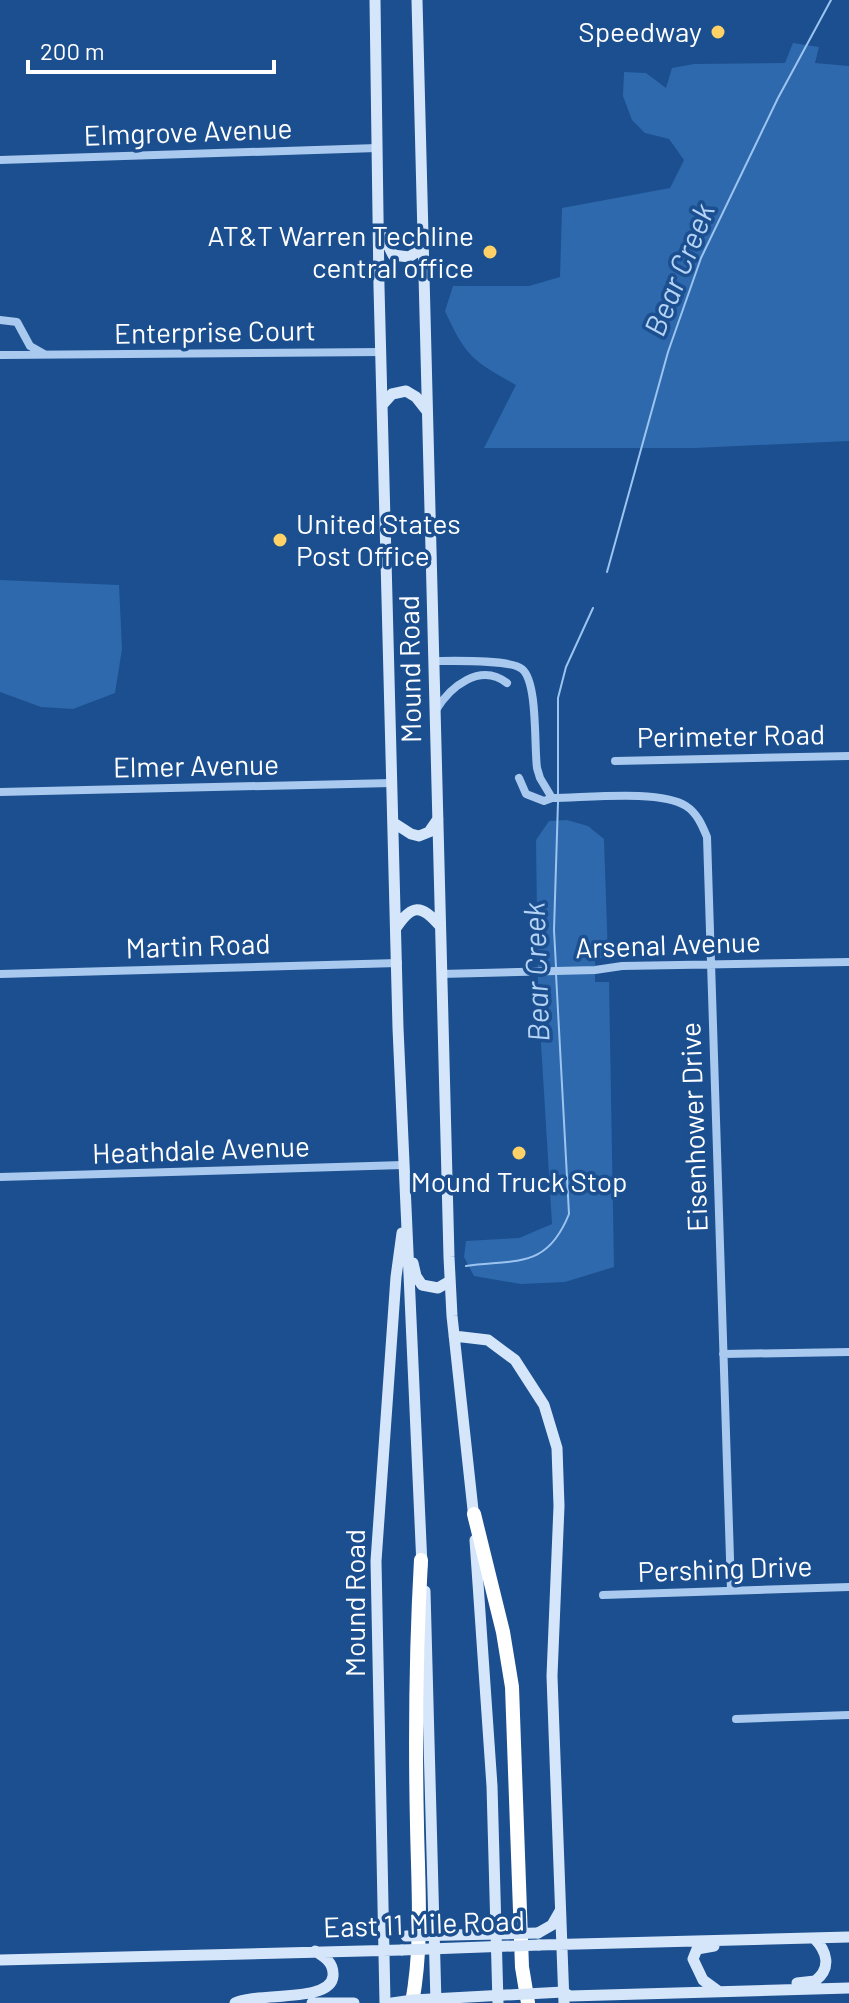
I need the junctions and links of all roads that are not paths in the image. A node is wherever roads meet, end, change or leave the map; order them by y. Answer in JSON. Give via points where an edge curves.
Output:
{"nodes":[{"id":1,"x":375,"y":0,"type":"edge"},
{"id":2,"x":417,"y":0,"type":"edge"},
{"id":3,"x":377,"y":148,"type":"junction"},
{"id":4,"x":0,"y":160,"type":"edge"},
{"id":5,"x":378,"y":223,"type":"junction"},
{"id":6,"x":424,"y":247,"type":"junction"},
{"id":7,"x":0,"y":320,"type":"edge"},
{"id":8,"x":382,"y":352,"type":"junction"},
{"id":9,"x":0,"y":355,"type":"edge"},
{"id":10,"x":48,"y":356,"type":"junction"},
{"id":11,"x":383,"y":404,"type":"junction"},
{"id":12,"x":427,"y":411,"type":"junction"},
{"id":13,"x":434,"y":661,"type":"junction"},
{"id":14,"x":507,"y":683,"type":"dead end"},
{"id":15,"x":435,"y":710,"type":"junction"},
{"id":16,"x":849,"y":756,"type":"edge"},
{"id":17,"x":615,"y":761,"type":"dead end"},
{"id":18,"x":519,"y":778,"type":"dead end"},
{"id":19,"x":392,"y":783,"type":"junction"},
{"id":20,"x":0,"y":792,"type":"edge"},
{"id":21,"x":552,"y":798,"type":"junction"},
{"id":22,"x":438,"y":818,"type":"junction"},
{"id":23,"x":394,"y":823,"type":"junction"},
{"id":24,"x":440,"y":926,"type":"junction"},
{"id":25,"x":396,"y":928,"type":"junction"},
{"id":26,"x":849,"y":962,"type":"edge"},
{"id":27,"x":398,"y":963,"type":"junction"},
{"id":28,"x":711,"y":966,"type":"junction"},
{"id":29,"x":0,"y":974,"type":"edge"},
{"id":30,"x":441,"y":974,"type":"junction"},
{"id":31,"x":403,"y":1165,"type":"junction"},
{"id":32,"x":0,"y":1177,"type":"edge"},
{"id":33,"x":405,"y":1204,"type":"junction"},
{"id":34,"x":407,"y":1231,"type":"junction"},
{"id":35,"x":450,"y":1281,"type":"junction"},
{"id":36,"x":454,"y":1336,"type":"junction"},
{"id":37,"x":849,"y":1352,"type":"edge"},
{"id":38,"x":723,"y":1354,"type":"junction"},
{"id":39,"x":474,"y":1514,"type":"junction"},
{"id":40,"x":421,"y":1560,"type":"junction"},
{"id":41,"x":849,"y":1587,"type":"edge"},
{"id":42,"x":731,"y":1590,"type":"junction"},
{"id":43,"x":603,"y":1595,"type":"dead end"},
{"id":44,"x":849,"y":1715,"type":"edge"},
{"id":45,"x":736,"y":1719,"type":"dead end"},
{"id":46,"x":560,"y":1910,"type":"junction"},
{"id":47,"x":385,"y":1919,"type":"junction"},
{"id":48,"x":849,"y":1937,"type":"edge"},
{"id":49,"x":814,"y":1938,"type":"junction"},
{"id":50,"x":539,"y":1939,"type":"junction"},
{"id":51,"x":741,"y":1939,"type":"junction"},
{"id":52,"x":561,"y":1944,"type":"junction"},
{"id":53,"x":386,"y":1950,"type":"junction"},
{"id":54,"x":315,"y":1951,"type":"junction"},
{"id":55,"x":0,"y":1960,"type":"edge"},
{"id":56,"x":849,"y":1988,"type":"edge"},
{"id":57,"x":718,"y":1992,"type":"junction"},
{"id":58,"x":564,"y":1998,"type":"edge"},
{"id":59,"x":662,"y":1998,"type":"edge"},
{"id":60,"x":235,"y":2003,"type":"edge"},
{"id":61,"x":312,"y":2003,"type":"edge"},
{"id":62,"x":354,"y":2003,"type":"edge"},
{"id":63,"x":385,"y":2003,"type":"edge"},
{"id":64,"x":392,"y":2003,"type":"edge"},
{"id":65,"x":412,"y":2003,"type":"edge"},
{"id":66,"x":436,"y":2003,"type":"edge"},
{"id":67,"x":498,"y":2003,"type":"edge"},
{"id":68,"x":528,"y":2003,"type":"edge"}],
"edges":[{"from":1,"to":3,"type":"main road","name":"Mound Road"},
{"from":2,"to":6,"type":"main road","name":"Mound Road"},
{"from":3,"to":4,"type":"street","name":"Elmgrove Avenue"},
{"from":3,"to":5,"type":"main road","name":"Mound Road"},
{"from":5,"to":6,"type":"main road","via":[[393,255],[409,257]]},
{"from":5,"to":8,"type":"main road","name":"Mound Road"},
{"from":6,"to":12,"type":"main road","name":"Mound Road"},
{"from":7,"to":10,"type":"street","via":[[17,322],[33,349]]},
{"from":8,"to":10,"type":"street","name":"Enterprise Court"},
{"from":8,"to":11,"type":"main road","name":"Mound Road"},
{"from":9,"to":10,"type":"street","name":"Enterprise Court"},
{"from":11,"to":12,"type":"main road","via":[[392,394],[406,391]]},
{"from":11,"to":19,"type":"main road","name":"Mound Road"},
{"from":12,"to":13,"type":"main road","name":"Mound Road"},
{"from":13,"to":15,"type":"main road","name":"Mound Road"},
{"from":13,"to":21,"type":"street","via":[[504,662],[521,668],[531,688],[537,768]]},
{"from":14,"to":15,"type":"street","via":[[490,675],[461,682]]},
{"from":15,"to":22,"type":"main road","name":"Mound Road"},
{"from":16,"to":17,"type":"street","name":"Perimeter Road"},
{"from":18,"to":21,"type":"street","name":"Eisenhower Drive","via":[[531,797]]},
{"from":19,"to":20,"type":"street","name":"Elmer Avenue"},
{"from":19,"to":23,"type":"main road","name":"Mound Road"},
{"from":21,"to":28,"type":"street","name":"Eisenhower Drive","via":[[667,799],[698,817],[708,846]]},
{"from":22,"to":23,"type":"main road","via":[[419,836]]},
{"from":22,"to":24,"type":"main road","name":"Mound Road"},
{"from":23,"to":25,"type":"main road","name":"Mound Road"},
{"from":24,"to":25,"type":"main road","via":[[417,909]]},
{"from":24,"to":30,"type":"main road","name":"Mound Road"},
{"from":25,"to":27,"type":"main road","name":"Mound Road"},
{"from":26,"to":28,"type":"street","name":"Arsenal Avenue"},
{"from":27,"to":29,"type":"street","name":"Martin Road"},
{"from":27,"to":31,"type":"main road","name":"Mound Road"},
{"from":28,"to":30,"type":"street","name":"Arsenal Avenue"},
{"from":28,"to":38,"type":"street","name":"Eisenhower Drive"},
{"from":30,"to":35,"type":"main road","name":"Mound Road"},
{"from":31,"to":32,"type":"street","name":"Heathdale Avenue"},
{"from":31,"to":33,"type":"main road","name":"Mound Road"},
{"from":33,"to":34,"type":"main road","name":"Mound Road"},
{"from":33,"to":47,"type":"main road","name":"Mound Road","via":[[376,1561]]},
{"from":34,"to":35,"type":"main road","via":[[422,1285],[438,1288]]},
{"from":34,"to":40,"type":"main road","name":"Mound Road"},
{"from":35,"to":36,"type":"main road","name":"Mound Road"},
{"from":36,"to":39,"type":"main road","name":"Mound Road"},
{"from":36,"to":46,"type":"main road","via":[[488,1340],[510,1355],[539,1395],[557,1448],[552,1676]]},
{"from":37,"to":38,"type":"street"},
{"from":38,"to":42,"type":"street","name":"Eisenhower Drive"},
{"from":39,"to":67,"type":"main road","name":"Mound Road","via":[[492,1786]]},
{"from":39,"to":68,"type":"highway","via":[[512,1687],[521,1951]]},
{"from":40,"to":65,"type":"highway","via":[[416,1706],[419,1925]]},
{"from":40,"to":66,"type":"main road","name":"Mound Road"},
{"from":41,"to":42,"type":"street","name":"Pershing Drive"},
{"from":42,"to":43,"type":"street","name":"Pershing Drive"},
{"from":44,"to":45,"type":"street"},
{"from":46,"to":50,"type":"main road"},
{"from":46,"to":52,"type":"main road"},
{"from":47,"to":50,"type":"main road","bridge":true,"via":[[406,1936]]},
{"from":47,"to":53,"type":"main road","name":"Mound Road"},
{"from":48,"to":49,"type":"main road","name":"East 11 Mile Road"},
{"from":49,"to":51,"type":"main road","name":"East 11 Mile Road"},
{"from":49,"to":57,"type":"main road","via":[[826,1957],[819,1979],[729,1985]]},
{"from":50,"to":52,"type":"main road","name":"East 11 Mile Road"},
{"from":50,"to":53,"type":"main road","name":"East 11 Mile Road","bridge":true},
{"from":51,"to":52,"type":"main road","name":"East 11 Mile Road"},
{"from":51,"to":57,"type":"main road","via":[[694,1953],[701,1977]]},
{"from":52,"to":58,"type":"main road"},
{"from":53,"to":54,"type":"main road","name":"East 11 Mile Road"},
{"from":53,"to":63,"type":"main road","name":"Mound Road"},
{"from":54,"to":55,"type":"main road","name":"East 11 Mile Road"},
{"from":54,"to":60,"type":"main road","via":[[333,1968],[324,1992]]},
{"from":56,"to":57,"type":"main road"},
{"from":57,"to":59,"type":"main road"},
{"from":58,"to":59,"type":"main road"},
{"from":58,"to":64,"type":"main road","bridge":true},
{"from":61,"to":62,"type":"main road"}]}
